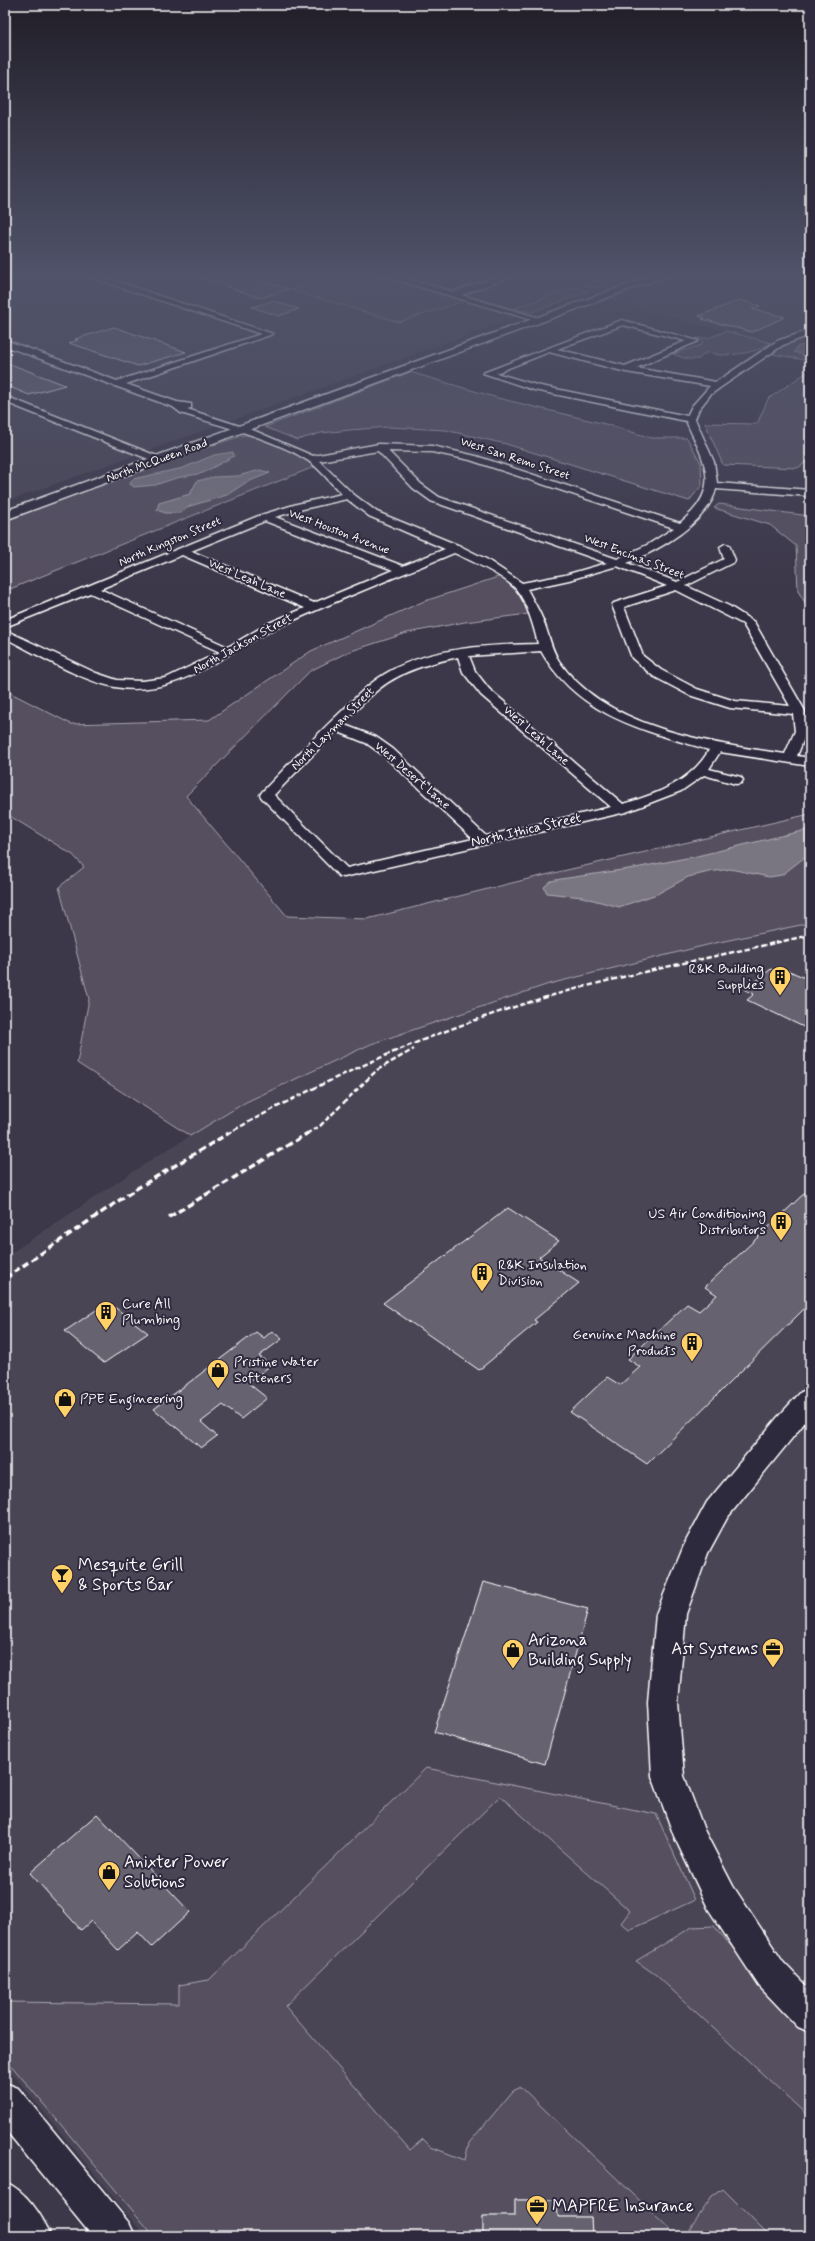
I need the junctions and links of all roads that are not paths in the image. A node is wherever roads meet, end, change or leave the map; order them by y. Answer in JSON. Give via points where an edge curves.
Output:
{"nodes":[{"id":1,"x":99,"y":378,"type":"edge"},
{"id":2,"x":136,"y":378,"type":"edge"},
{"id":3,"x":367,"y":378,"type":"edge"},
{"id":4,"x":377,"y":378,"type":"edge"},
{"id":5,"x":502,"y":378,"type":"edge"},
{"id":6,"x":675,"y":378,"type":"edge"},
{"id":7,"x":729,"y":378,"type":"edge"},
{"id":8,"x":116,"y":384,"type":"junction"},
{"id":9,"x":718,"y":385,"type":"junction"},
{"id":10,"x":5,"y":399,"type":"edge"},
{"id":11,"x":690,"y":419,"type":"junction"},
{"id":12,"x":239,"y":426,"type":"junction"},
{"id":13,"x":379,"y":447,"type":"junction"},
{"id":14,"x":146,"y":455,"type":"junction"},
{"id":15,"x":312,"y":459,"type":"junction"},
{"id":16,"x":159,"y":460,"type":"junction"},
{"id":17,"x":713,"y":486,"type":"junction"},
{"id":18,"x":810,"y":493,"type":"edge"},
{"id":19,"x":349,"y":496,"type":"junction"},
{"id":20,"x":5,"y":506,"type":"edge"},
{"id":21,"x":5,"y":516,"type":"edge"},
{"id":22,"x":265,"y":517,"type":"junction"},
{"id":23,"x":682,"y":527,"type":"junction"},
{"id":24,"x":725,"y":547,"type":"dead end"},
{"id":25,"x":456,"y":548,"type":"junction"},
{"id":26,"x":181,"y":551,"type":"junction"},
{"id":27,"x":618,"y":562,"type":"junction"},
{"id":28,"x":404,"y":571,"type":"junction"},
{"id":29,"x":677,"y":586,"type":"junction"},
{"id":30,"x":520,"y":587,"type":"junction"},
{"id":31,"x":91,"y":589,"type":"junction"},
{"id":32,"x":313,"y":606,"type":"junction"},
{"id":33,"x":5,"y":624,"type":"edge"},
{"id":34,"x":5,"y":633,"type":"edge"},
{"id":35,"x":545,"y":647,"type":"junction"},
{"id":36,"x":228,"y":650,"type":"junction"},
{"id":37,"x":462,"y":653,"type":"junction"},
{"id":38,"x":799,"y":711,"type":"junction"},
{"id":39,"x":333,"y":725,"type":"junction"},
{"id":40,"x":716,"y":748,"type":"junction"},
{"id":41,"x":585,"y":759,"type":"dead end"},
{"id":42,"x":789,"y":759,"type":"junction"},
{"id":43,"x":810,"y":762,"type":"edge"},
{"id":44,"x":568,"y":764,"type":"junction"},
{"id":45,"x":700,"y":770,"type":"junction"},
{"id":46,"x":736,"y":780,"type":"dead end"},
{"id":47,"x":621,"y":809,"type":"junction"},
{"id":48,"x":482,"y":840,"type":"junction"},
{"id":49,"x":344,"y":873,"type":"joint"},
{"id":50,"x":810,"y":1399,"type":"edge"},
{"id":51,"x":810,"y":2015,"type":"edge"},
{"id":52,"x":5,"y":2101,"type":"edge"},
{"id":53,"x":5,"y":2201,"type":"edge"},
{"id":54,"x":32,"y":2236,"type":"edge"},
{"id":55,"x":116,"y":2236,"type":"edge"}],
"edges":[{"from":1,"to":8,"type":"street"},
{"from":2,"to":8,"type":"street"},
{"from":3,"to":12,"type":"main road","name":"North McQueen Road"},
{"from":4,"to":12,"type":"main road","name":"North McQueen Road"},
{"from":5,"to":11,"type":"street","via":[[534,387]]},
{"from":6,"to":9,"type":"street"},
{"from":7,"to":9,"type":"street"},
{"from":8,"to":12,"type":"street","via":[[176,405],[184,411]]},
{"from":9,"to":11,"type":"street","via":[[694,408]]},
{"from":10,"to":14,"type":"street"},
{"from":11,"to":17,"type":"street","via":[[707,455]]},
{"from":12,"to":14,"type":"main road","name":"North McQueen Road"},
{"from":12,"to":15,"type":"street"},
{"from":12,"to":16,"type":"main road","name":"North McQueen Road"},
{"from":13,"to":15,"type":"street","name":"West San Remo Street"},
{"from":13,"to":23,"type":"street","name":"West San Remo Street","via":[[431,448],[457,453]]},
{"from":13,"to":27,"type":"street","name":"West Encinas Street","via":[[417,486],[435,499]]},
{"from":14,"to":16,"type":"street"},
{"from":14,"to":20,"type":"main road","name":"North McQueen Road"},
{"from":15,"to":19,"type":"street"},
{"from":16,"to":21,"type":"main road","name":"North McQueen Road"},
{"from":17,"to":18,"type":"street"},
{"from":17,"to":23,"type":"street","via":[[707,500]]},
{"from":19,"to":22,"type":"street","name":"North Kingston Street"},
{"from":19,"to":25,"type":"street","via":[[392,524]]},
{"from":22,"to":26,"type":"street","name":"North Kingston Street"},
{"from":22,"to":28,"type":"street","name":"West Houston Avenue"},
{"from":23,"to":27,"type":"street","via":[[640,554]]},
{"from":24,"to":29,"type":"street","via":[[730,560]]},
{"from":25,"to":28,"type":"street","name":"North Jackson Street"},
{"from":25,"to":30,"type":"street","via":[[482,561]]},
{"from":26,"to":31,"type":"street","name":"North Kingston Street"},
{"from":26,"to":32,"type":"street","name":"West Leah Lane"},
{"from":27,"to":29,"type":"street","name":"West Encinas Street"},
{"from":27,"to":30,"type":"street","via":[[557,580]]},
{"from":28,"to":32,"type":"street","name":"North Jackson Street"},
{"from":29,"to":38,"type":"street","name":"West Encinas Street","via":[[748,622]]},
{"from":29,"to":38,"type":"street","via":[[618,605],[638,658],[657,673],[693,692],[734,705]]},
{"from":30,"to":35,"type":"street","via":[[537,619]]},
{"from":31,"to":33,"type":"street","name":"North Kingston Street"},
{"from":31,"to":36,"type":"street"},
{"from":32,"to":36,"type":"street","name":"North Jackson Street"},
{"from":34,"to":36,"type":"street","name":"North Jackson Street","via":[[92,676],[116,684],[142,685],[169,681],[191,673]]},
{"from":35,"to":37,"type":"street","name":"North Layman Street","via":[[502,647]]},
{"from":35,"to":40,"type":"street","via":[[565,677],[583,694],[607,710],[634,724]]},
{"from":37,"to":39,"type":"street","name":"North Layman Street","via":[[415,665],[378,684]]},
{"from":37,"to":44,"type":"street","name":"West Leah Lane","via":[[469,672],[485,692]]},
{"from":38,"to":42,"type":"street","name":"West Encinas Street","via":[[801,730]]},
{"from":39,"to":48,"type":"street","name":"West Desert Lane","via":[[371,740],[388,752]]},
{"from":39,"to":49,"type":"street","name":"North Layman Street","via":[[267,794]]},
{"from":40,"to":42,"type":"street"},
{"from":40,"to":45,"type":"street","name":"North Ithica Street","via":[[710,760]]},
{"from":41,"to":44,"type":"street"},
{"from":42,"to":43,"type":"street"},
{"from":44,"to":47,"type":"street","name":"West Leah Lane"},
{"from":45,"to":46,"type":"street"},
{"from":45,"to":47,"type":"street","name":"North Ithica Street","via":[[693,778],[663,796]]},
{"from":47,"to":48,"type":"street","name":"North Ithica Street"},
{"from":48,"to":49,"type":"street","name":"North Ithica Street"},
{"from":50,"to":51,"type":"main road","via":[[717,1510],[695,1551],[671,1614],[663,1702],[668,1776],[690,1836],[722,1898],[771,1974]]},
{"from":52,"to":55,"type":"main road"},
{"from":53,"to":54,"type":"main road"}]}
